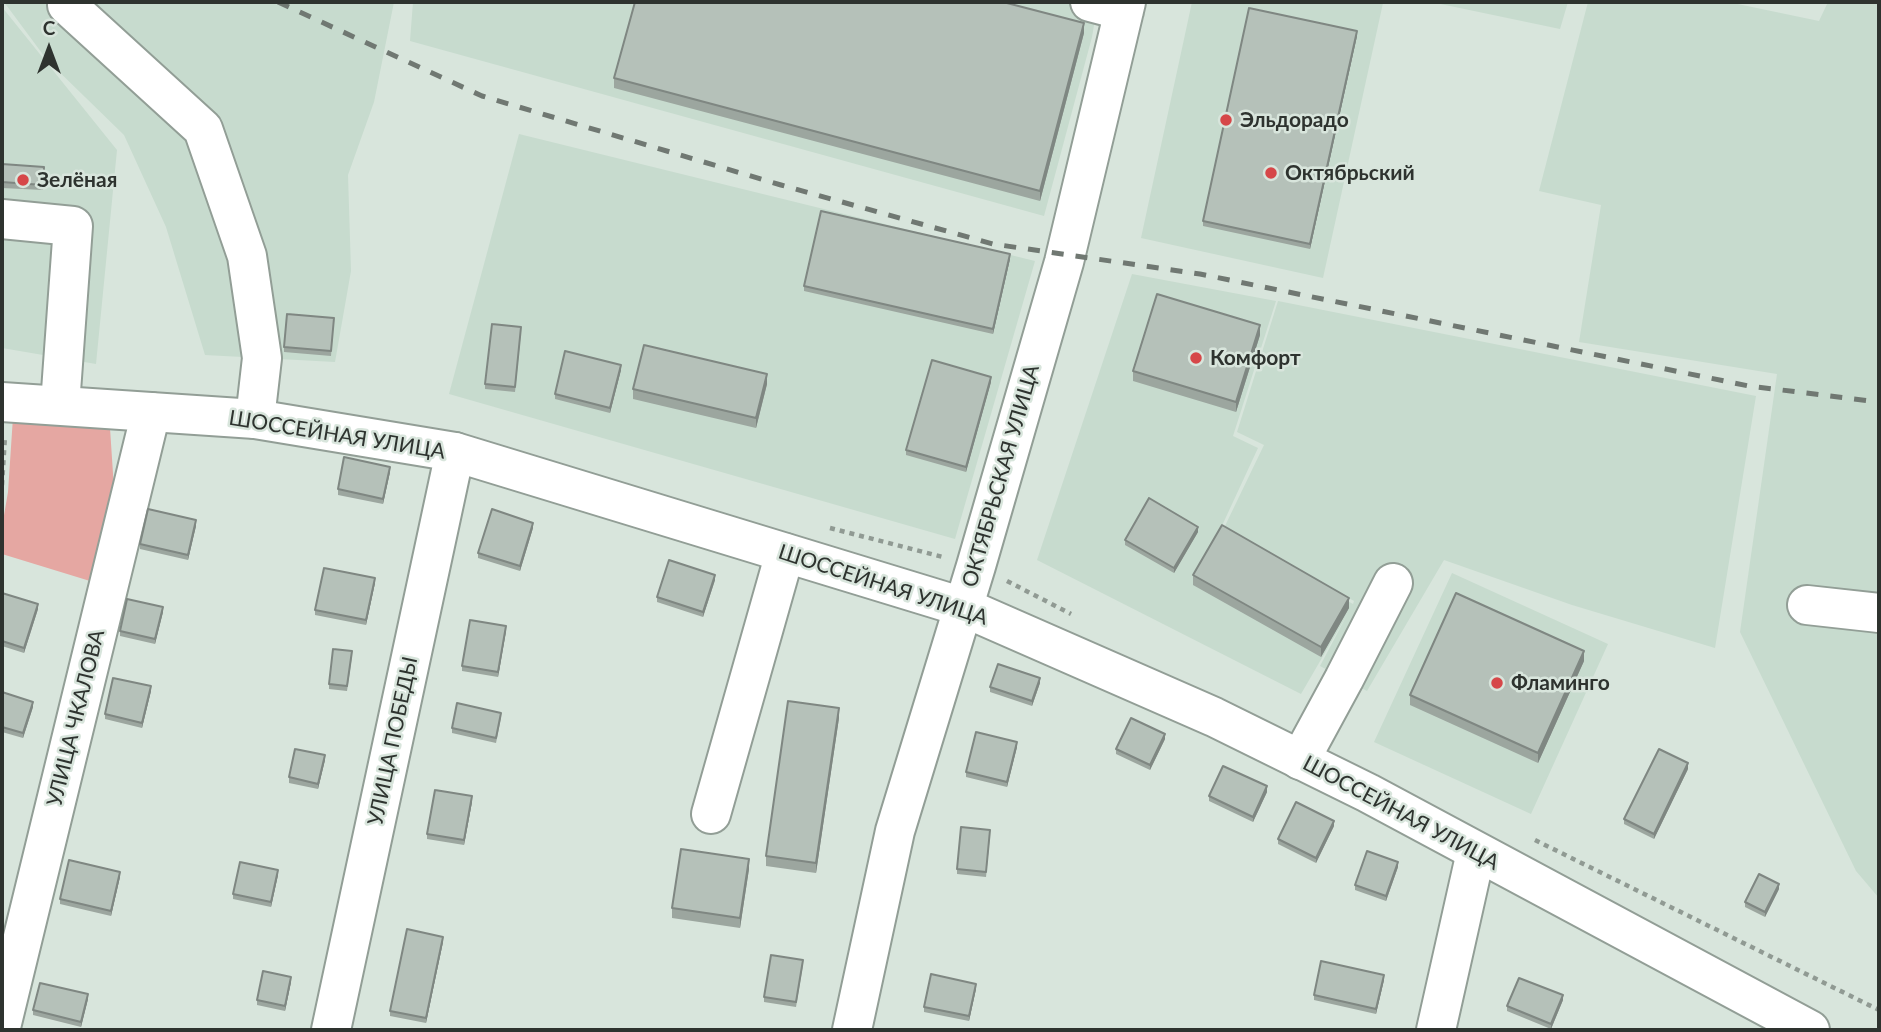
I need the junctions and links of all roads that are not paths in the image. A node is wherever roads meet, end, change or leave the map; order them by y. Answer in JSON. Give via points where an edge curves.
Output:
{"nodes":[{"id":1,"x":67,"y":5,"type":"dead end"},
{"id":2,"x":1113,"y":5,"type":"edge"},
{"id":3,"x":2,"y":219,"type":"edge"},
{"id":4,"x":60,"y":405,"type":"junction"},
{"id":5,"x":151,"y":412,"type":"junction"},
{"id":6,"x":4,"y":413,"type":"edge"},
{"id":7,"x":255,"y":419,"type":"junction"},
{"id":8,"x":455,"y":452,"type":"junction"},
{"id":9,"x":785,"y":553,"type":"junction"},
{"id":10,"x":1393,"y":583,"type":"dead end"},
{"id":11,"x":1807,"y":605,"type":"dead end"},
{"id":12,"x":963,"y":607,"type":"junction"},
{"id":13,"x":1879,"y":613,"type":"edge"},
{"id":14,"x":1300,"y":760,"type":"junction"},
{"id":15,"x":710,"y":814,"type":"dead end"},
{"id":16,"x":1476,"y":852,"type":"junction"},
{"id":17,"x":2,"y":1023,"type":"edge"},
{"id":18,"x":331,"y":1030,"type":"edge"},
{"id":19,"x":852,"y":1030,"type":"edge"},
{"id":20,"x":1436,"y":1030,"type":"edge"},
{"id":21,"x":1810,"y":1030,"type":"edge"}],
"edges":[{"from":1,"to":7,"type":"street","via":[[203,129],[247,256],[262,358]]},
{"from":2,"to":12,"type":"street","name":"ОКТЯБРЬСКАЯ УЛИЦА","via":[[1064,262]]},
{"from":3,"to":4,"type":"street","via":[[73,226]]},
{"from":4,"to":5,"type":"street","name":"ШОССЕЙНАЯ УЛИЦА"},
{"from":4,"to":6,"type":"street","name":"ШОССЕЙНАЯ УЛИЦА"},
{"from":5,"to":7,"type":"street","name":"ШОССЕЙНАЯ УЛИЦА"},
{"from":5,"to":17,"type":"street","name":"УЛИЦА ЧКАЛОВА"},
{"from":7,"to":8,"type":"street","name":"ШОССЕЙНАЯ УЛИЦА"},
{"from":8,"to":9,"type":"street","name":"ШОССЕЙНАЯ УЛИЦА"},
{"from":8,"to":18,"type":"street","name":"УЛИЦА ПОБЕДЫ"},
{"from":9,"to":12,"type":"street","name":"ШОССЕЙНАЯ УЛИЦА"},
{"from":9,"to":15,"type":"street"},
{"from":10,"to":14,"type":"street"},
{"from":11,"to":13,"type":"street"},
{"from":12,"to":14,"type":"street","name":"ШОССЕЙНАЯ УЛИЦА"},
{"from":12,"to":19,"type":"street","name":"ОКТЯБРЬСКАЯ УЛИЦА","via":[[895,831]]},
{"from":14,"to":16,"type":"street","name":"ШОССЕЙНАЯ УЛИЦА"},
{"from":16,"to":20,"type":"street"},
{"from":16,"to":21,"type":"street","name":"ШОССЕЙНАЯ УЛИЦА"}]}
